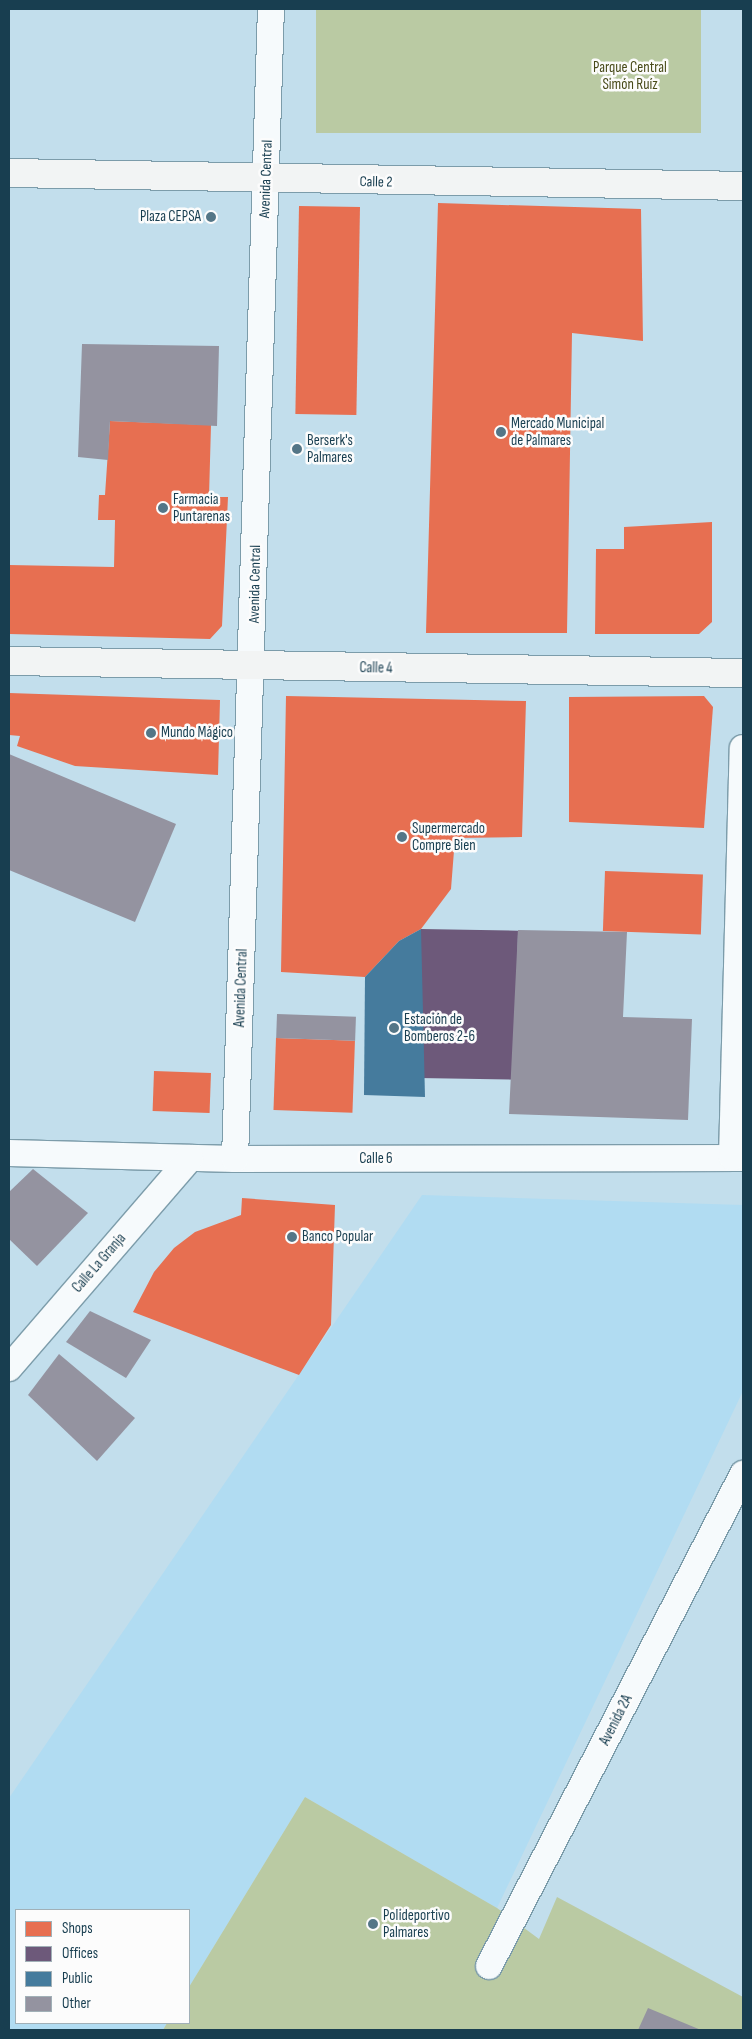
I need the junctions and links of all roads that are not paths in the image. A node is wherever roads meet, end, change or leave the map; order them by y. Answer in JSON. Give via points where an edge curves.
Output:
{"nodes":[{"id":1,"x":271,"y":9,"type":"edge"},
{"id":2,"x":9,"y":173,"type":"edge"},
{"id":3,"x":266,"y":180,"type":"junction"},
{"id":4,"x":743,"y":186,"type":"edge"},
{"id":5,"x":9,"y":661,"type":"edge"},
{"id":6,"x":253,"y":666,"type":"junction"},
{"id":7,"x":743,"y":673,"type":"edge"},
{"id":8,"x":743,"y":748,"type":"edge"},
{"id":9,"x":9,"y":1153,"type":"edge"},
{"id":10,"x":190,"y":1158,"type":"junction"},
{"id":11,"x":235,"y":1158,"type":"junction"},
{"id":12,"x":738,"y":1158,"type":"edge"},
{"id":13,"x":9,"y":1368,"type":"edge"},
{"id":14,"x":743,"y":1474,"type":"edge"},
{"id":15,"x":489,"y":1966,"type":"dead end"}],
"edges":[{"from":1,"to":3,"type":"street","name":"Avenida Central"},
{"from":2,"to":3,"type":"main road","name":"Calle 2"},
{"from":3,"to":4,"type":"main road","name":"Calle 2"},
{"from":3,"to":6,"type":"street","name":"Avenida Central"},
{"from":5,"to":6,"type":"main road","name":"Calle 4"},
{"from":6,"to":7,"type":"main road","name":"Calle 4"},
{"from":6,"to":11,"type":"street","name":"Avenida Central"},
{"from":8,"to":12,"type":"street"},
{"from":9,"to":10,"type":"street","name":"Calle 6"},
{"from":10,"to":11,"type":"street","name":"Calle 6"},
{"from":10,"to":13,"type":"street","name":"Calle La Granja"},
{"from":11,"to":12,"type":"street","name":"Calle 6"},
{"from":14,"to":15,"type":"street","name":"Avenida 2A"}]}
